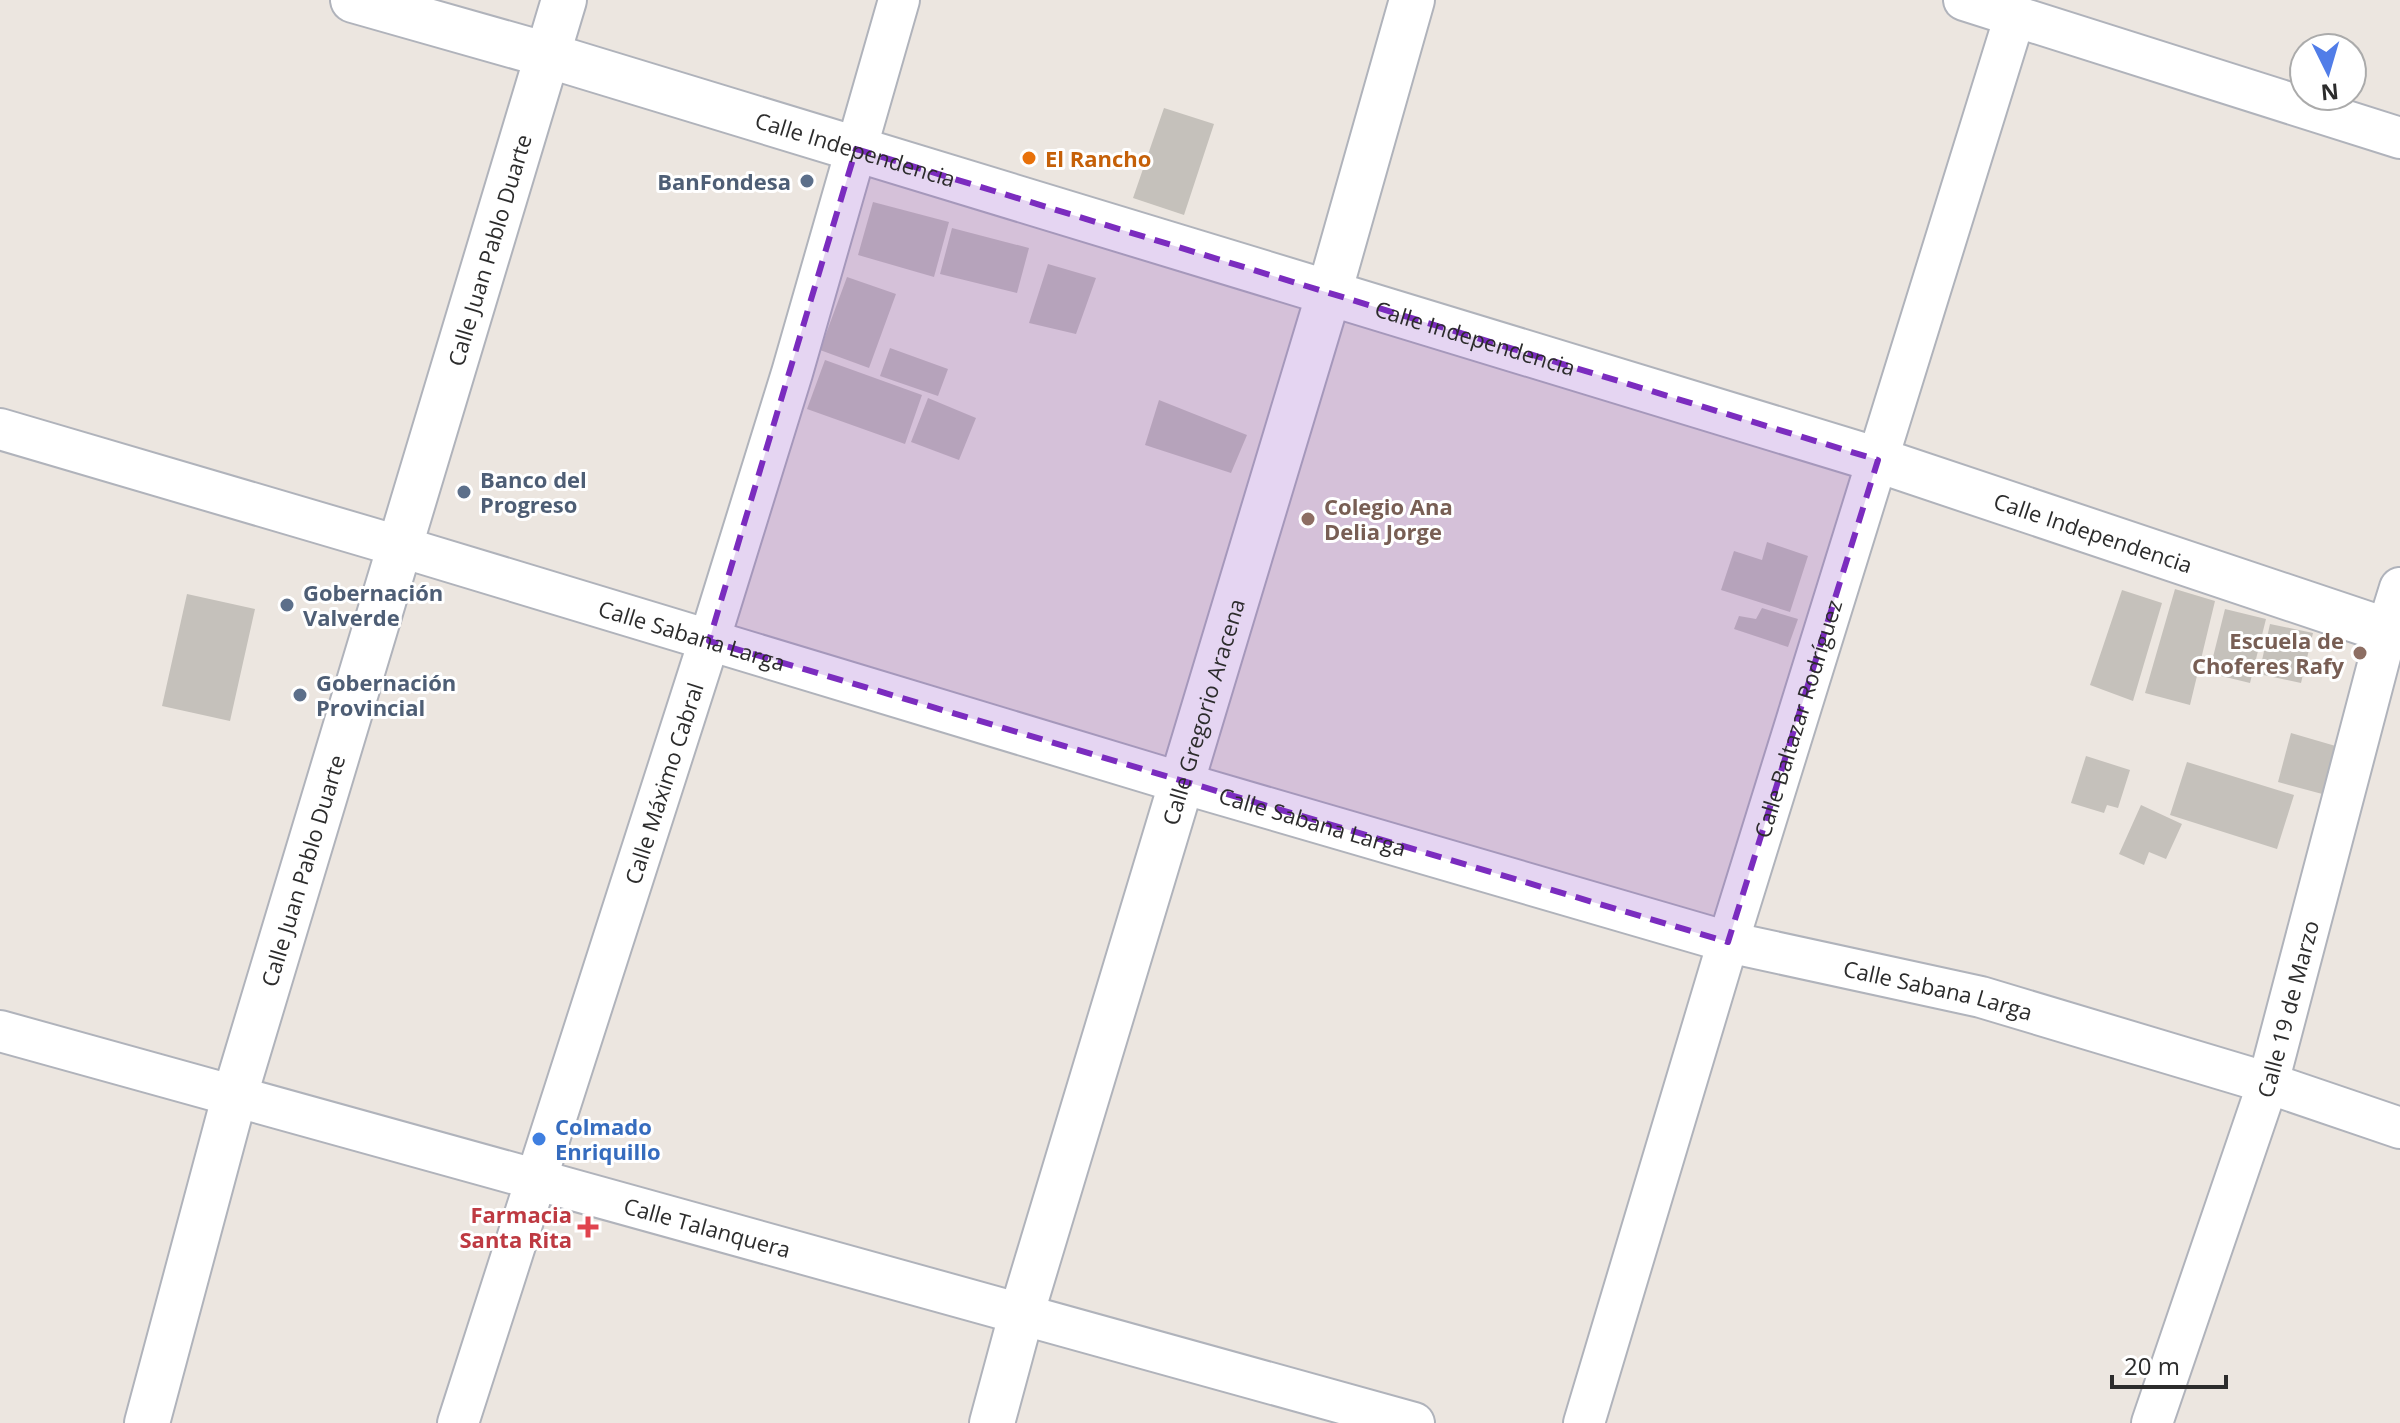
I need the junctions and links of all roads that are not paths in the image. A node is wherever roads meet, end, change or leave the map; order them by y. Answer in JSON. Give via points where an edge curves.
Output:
{"nodes":[{"id":1,"x":353,"y":0,"type":"edge"},
{"id":2,"x":564,"y":0,"type":"edge"},
{"id":3,"x":899,"y":0,"type":"edge"},
{"id":4,"x":1412,"y":0,"type":"edge"},
{"id":5,"x":1964,"y":0,"type":"edge"},
{"id":6,"x":2015,"y":16,"type":"junction"},
{"id":7,"x":547,"y":55,"type":"junction"},
{"id":8,"x":2400,"y":138,"type":"edge"},
{"id":9,"x":856,"y":149,"type":"junction"},
{"id":10,"x":1329,"y":293,"type":"junction"},
{"id":11,"x":0,"y":429,"type":"edge"},
{"id":12,"x":1878,"y":460,"type":"junction"},
{"id":13,"x":398,"y":546,"type":"junction"},
{"id":14,"x":2400,"y":588,"type":"edge"},
{"id":15,"x":2393,"y":632,"type":"edge"},
{"id":16,"x":709,"y":641,"type":"junction"},
{"id":17,"x":1182,"y":783,"type":"junction"},
{"id":18,"x":1728,"y":942,"type":"junction"},
{"id":19,"x":0,"y":1031,"type":"edge"},
{"id":20,"x":2268,"y":1083,"type":"junction"},
{"id":21,"x":234,"y":1098,"type":"junction"},
{"id":22,"x":2400,"y":1128,"type":"edge"},
{"id":23,"x":536,"y":1181,"type":"junction"},
{"id":24,"x":1022,"y":1312,"type":"junction"},
{"id":25,"x":1328,"y":1411,"type":"edge"},
{"id":26,"x":147,"y":1423,"type":"edge"},
{"id":27,"x":458,"y":1423,"type":"edge"},
{"id":28,"x":992,"y":1423,"type":"edge"},
{"id":29,"x":1414,"y":1423,"type":"edge"},
{"id":30,"x":1584,"y":1423,"type":"edge"},
{"id":31,"x":2152,"y":1423,"type":"edge"}],
"edges":[{"from":1,"to":7,"type":"street","name":"Calle Independencia"},
{"from":2,"to":7,"type":"street","name":"Calle Juan Pablo Duarte"},
{"from":3,"to":9,"type":"street","name":"Calle Máximo Cabral"},
{"from":4,"to":10,"type":"street","name":"Calle Gregorio Aracena"},
{"from":5,"to":6,"type":"street"},
{"from":6,"to":8,"type":"street"},
{"from":6,"to":12,"type":"street","name":"Calle Baltazar Rodríguez"},
{"from":7,"to":9,"type":"street","name":"Calle Independencia"},
{"from":7,"to":13,"type":"street","name":"Calle Juan Pablo Duarte"},
{"from":9,"to":10,"type":"street","name":"Calle Independencia"},
{"from":9,"to":16,"type":"street","name":"Calle Máximo Cabral"},
{"from":10,"to":12,"type":"street","name":"Calle Independencia"},
{"from":10,"to":17,"type":"street","name":"Calle Gregorio Aracena"},
{"from":11,"to":13,"type":"street","name":"Calle Sabana Larga"},
{"from":12,"to":15,"type":"street","name":"Calle Independencia"},
{"from":12,"to":18,"type":"street","name":"Calle Baltazar Rodríguez"},
{"from":13,"to":16,"type":"street","name":"Calle Sabana Larga"},
{"from":13,"to":21,"type":"street","name":"Calle Juan Pablo Duarte"},
{"from":14,"to":15,"type":"street","name":"Calle 19 de Marzo"},
{"from":15,"to":20,"type":"street","name":"Calle 19 de Marzo"},
{"from":16,"to":17,"type":"street","name":"Calle Sabana Larga"},
{"from":16,"to":23,"type":"street","name":"Calle Máximo Cabral"},
{"from":17,"to":18,"type":"street","name":"Calle Sabana Larga"},
{"from":17,"to":24,"type":"street","name":"Calle Gregorio Aracena"},
{"from":18,"to":20,"type":"street","name":"Calle Sabana Larga","via":[[1981,997]]},
{"from":18,"to":30,"type":"street","name":"Calle Baltazar Rodríguez"},
{"from":19,"to":21,"type":"street","name":"Calle Talanquera"},
{"from":20,"to":22,"type":"street","name":"Calle Sabana Larga"},
{"from":20,"to":31,"type":"street","name":"Calle 19 de Marzo"},
{"from":21,"to":23,"type":"street","name":"Calle Talanquera"},
{"from":21,"to":26,"type":"street","name":"Calle Juan Pablo Duarte"},
{"from":23,"to":24,"type":"street","name":"Calle Talanquera"},
{"from":23,"to":27,"type":"street","name":"Calle Máximo Cabral"},
{"from":24,"to":25,"type":"street","name":"Calle Talanquera"},
{"from":24,"to":28,"type":"street","name":"Calle Gregorio Aracena"},
{"from":25,"to":29,"type":"street","name":"Calle Talanquera"}]}
